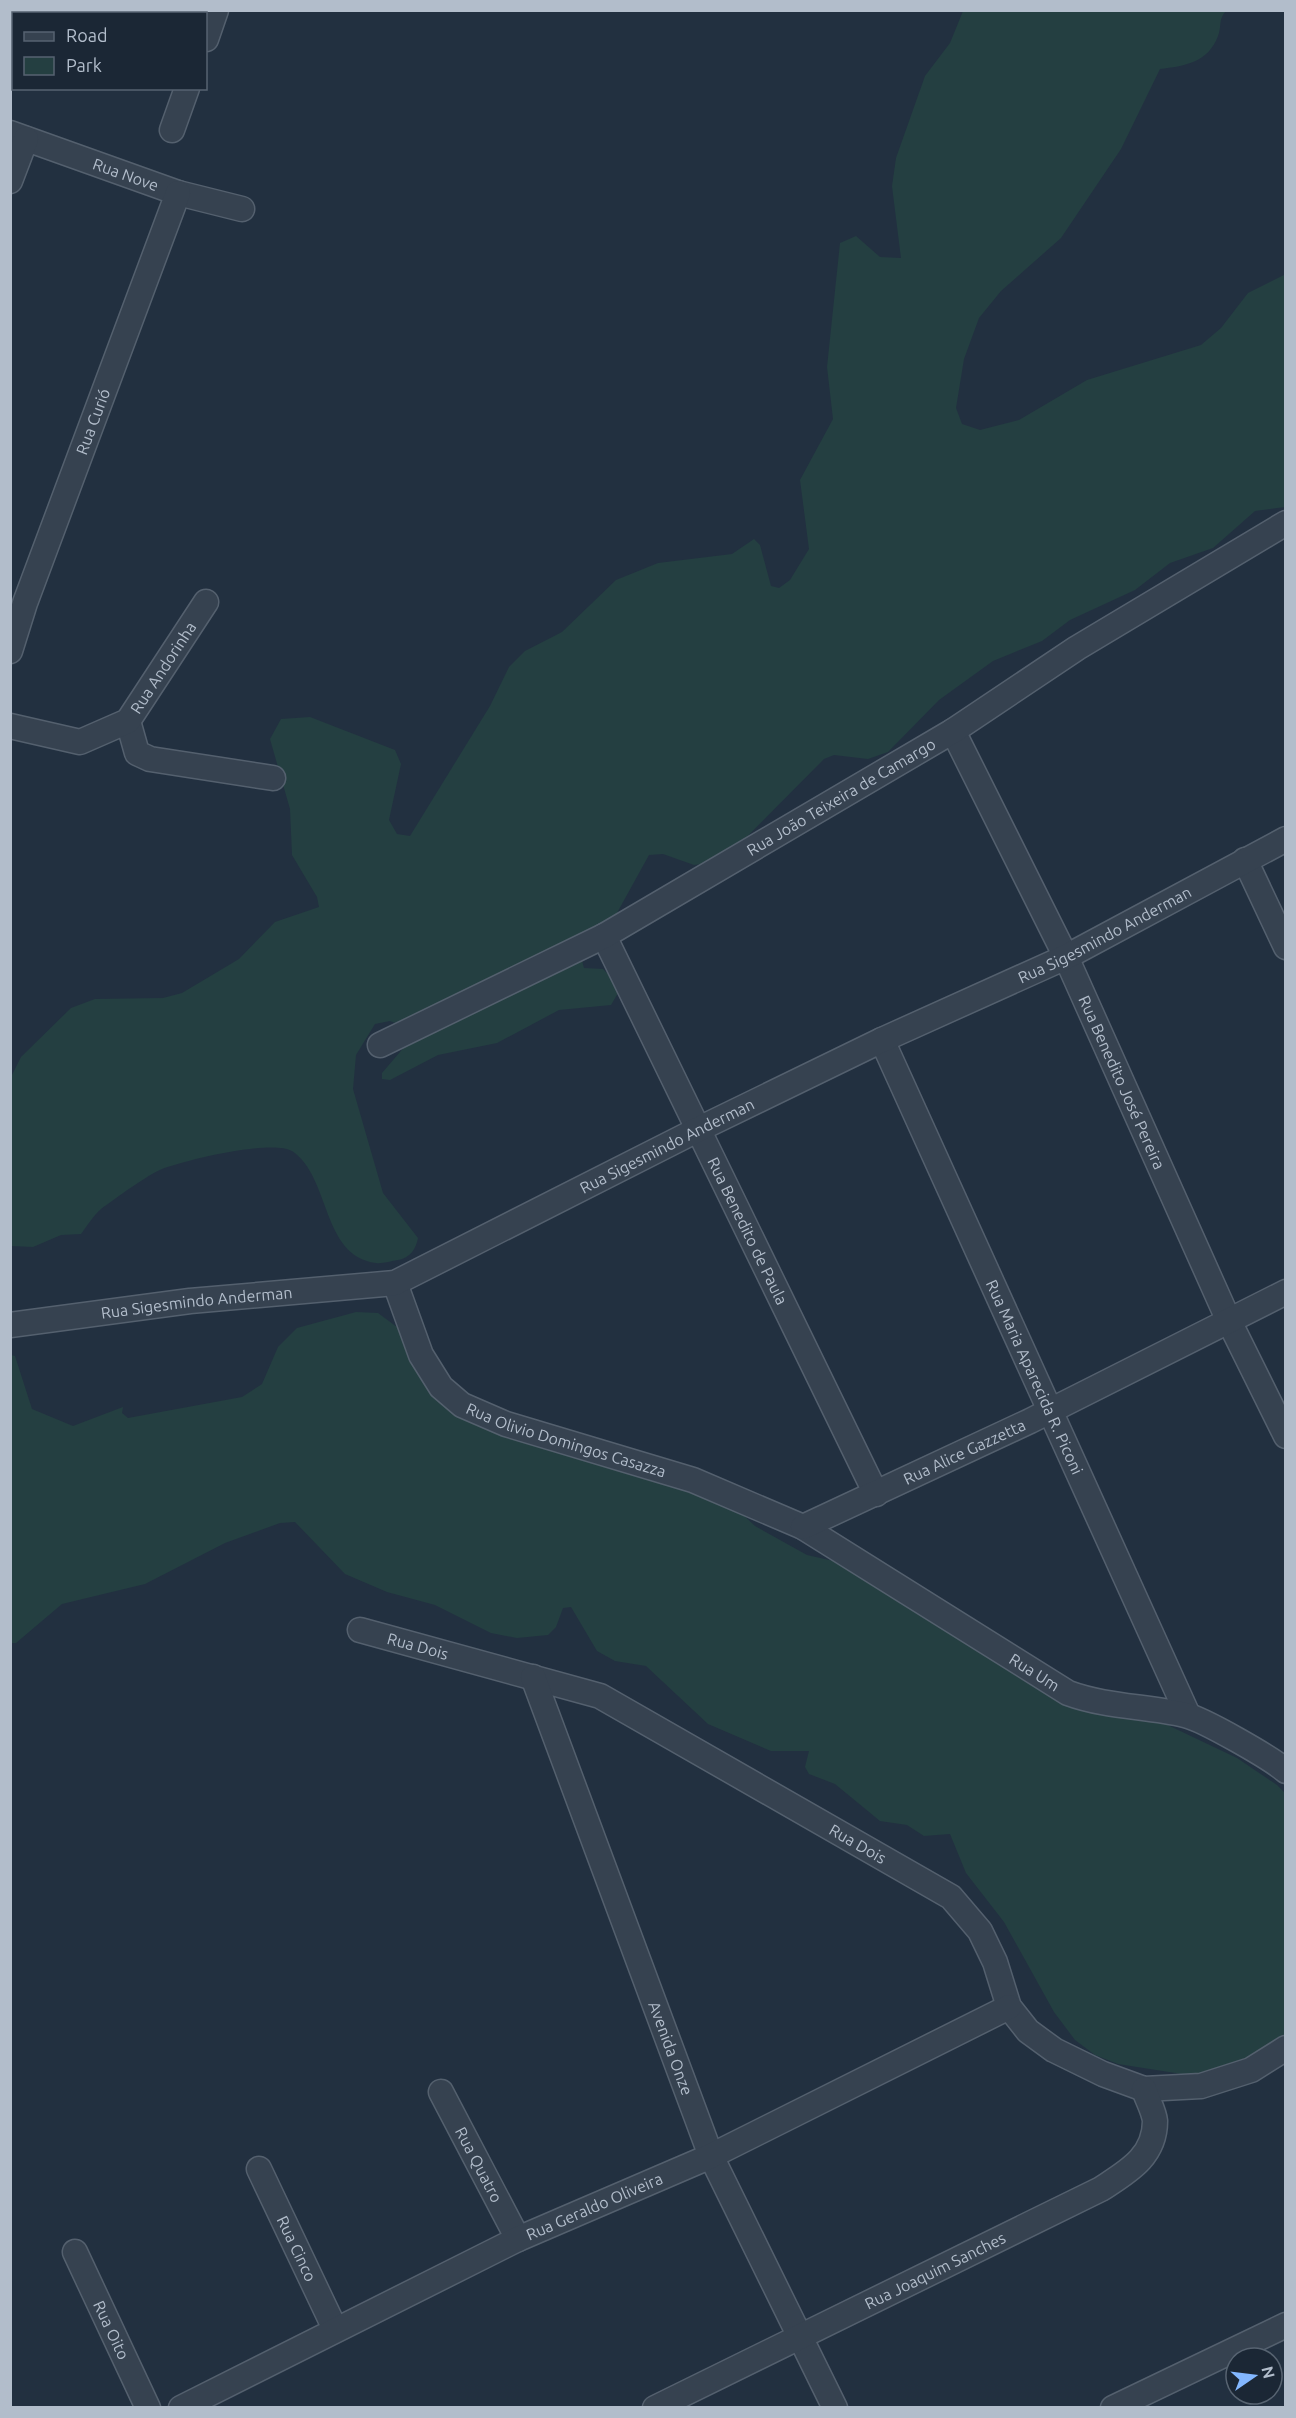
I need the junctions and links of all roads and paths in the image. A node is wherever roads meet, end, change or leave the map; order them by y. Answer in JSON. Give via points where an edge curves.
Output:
{"nodes":[{"id":1,"x":216,"y":10,"type":"edge"},
{"id":2,"x":207,"y":36,"type":"edge"},
{"id":3,"x":186,"y":90,"type":"edge"},
{"id":4,"x":172,"y":130,"type":"dead end"},
{"id":5,"x":18,"y":136,"type":"edge"},
{"id":6,"x":10,"y":181,"type":"edge"},
{"id":7,"x":178,"y":193,"type":"junction"},
{"id":8,"x":242,"y":209,"type":"dead end"},
{"id":9,"x":1286,"y":523,"type":"edge"},
{"id":10,"x":18,"y":600,"type":"edge"},
{"id":11,"x":206,"y":602,"type":"dead end"},
{"id":12,"x":10,"y":651,"type":"edge"},
{"id":13,"x":128,"y":721,"type":"junction"},
{"id":14,"x":10,"y":726,"type":"edge"},
{"id":15,"x":953,"y":731,"type":"junction"},
{"id":16,"x":273,"y":778,"type":"dead end"},
{"id":17,"x":1286,"y":839,"type":"edge"},
{"id":18,"x":1245,"y":860,"type":"junction"},
{"id":19,"x":604,"y":936,"type":"junction"},
{"id":20,"x":1286,"y":947,"type":"edge"},
{"id":21,"x":1066,"y":957,"type":"junction"},
{"id":22,"x":882,"y":1040,"type":"junction"},
{"id":23,"x":380,"y":1045,"type":"dead end"},
{"id":24,"x":697,"y":1130,"type":"junction"},
{"id":25,"x":395,"y":1283,"type":"junction"},
{"id":26,"x":1286,"y":1292,"type":"edge"},
{"id":27,"x":1228,"y":1319,"type":"junction"},
{"id":28,"x":10,"y":1325,"type":"edge"},
{"id":29,"x":1050,"y":1411,"type":"junction"},
{"id":30,"x":1286,"y":1436,"type":"edge"},
{"id":31,"x":876,"y":1494,"type":"junction"},
{"id":32,"x":803,"y":1527,"type":"junction"},
{"id":33,"x":360,"y":1630,"type":"dead end"},
{"id":34,"x":533,"y":1677,"type":"junction"},
{"id":35,"x":1188,"y":1715,"type":"junction"},
{"id":36,"x":1286,"y":1771,"type":"edge"},
{"id":37,"x":1009,"y":2007,"type":"junction"},
{"id":38,"x":1286,"y":2048,"type":"edge"},
{"id":39,"x":1144,"y":2089,"type":"junction"},
{"id":40,"x":441,"y":2092,"type":"dead end"},
{"id":41,"x":711,"y":2156,"type":"junction"},
{"id":42,"x":259,"y":2169,"type":"dead end"},
{"id":43,"x":518,"y":2239,"type":"junction"},
{"id":44,"x":75,"y":2252,"type":"dead end"},
{"id":45,"x":1286,"y":2325,"type":"edge"},
{"id":46,"x":335,"y":2329,"type":"junction"},
{"id":47,"x":801,"y":2337,"type":"junction"},
{"id":48,"x":148,"y":2408,"type":"edge"},
{"id":49,"x":181,"y":2408,"type":"edge"},
{"id":50,"x":655,"y":2408,"type":"edge"},
{"id":51,"x":836,"y":2408,"type":"edge"},
{"id":52,"x":1113,"y":2408,"type":"edge"}],
"edges":[{"from":1,"to":2,"type":"street"},
{"from":3,"to":4,"type":"street"},
{"from":5,"to":6,"type":"street"},
{"from":5,"to":7,"type":"street","name":"Rua Nove"},
{"from":7,"to":8,"type":"street","name":"Rua Nove"},
{"from":7,"to":10,"type":"street","name":"Rua Curió"},
{"from":9,"to":15,"type":"street","name":"Rua João Teixeira de Camargo","via":[[1077,648]]},
{"from":10,"to":12,"type":"street","name":"Rua Curió"},
{"from":11,"to":13,"type":"street","name":"Rua Andorinha"},
{"from":13,"to":14,"type":"street","name":"Rua Andorinha","via":[[80,742]]},
{"from":13,"to":16,"type":"street","via":[[137,753],[150,759]]},
{"from":15,"to":19,"type":"street","name":"Rua João Teixeira de Camargo"},
{"from":15,"to":21,"type":"street","name":"Rua Benedito José Pereira"},
{"from":17,"to":18,"type":"street","name":"Rua Sigesmindo Anderman"},
{"from":18,"to":20,"type":"street"},
{"from":18,"to":21,"type":"street","name":"Rua Sigesmindo Anderman"},
{"from":19,"to":23,"type":"street","name":"Rua João Teixeira de Camargo"},
{"from":19,"to":24,"type":"street","name":"Rua Benedito de Paula"},
{"from":21,"to":22,"type":"street","name":"Rua Sigesmindo Anderman"},
{"from":21,"to":27,"type":"street","name":"Rua Benedito José Pereira"},
{"from":22,"to":24,"type":"street","name":"Rua Sigesmindo Anderman"},
{"from":22,"to":29,"type":"street","name":"Rua Maria Aparecida R. Piconi"},
{"from":24,"to":25,"type":"street","name":"Rua Sigesmindo Anderman"},
{"from":24,"to":31,"type":"street","name":"Rua Benedito de Paula"},
{"from":25,"to":28,"type":"street","name":"Rua Sigesmindo Anderman","via":[[190,1301]]},
{"from":25,"to":32,"type":"street","name":"Rua Olivio Domingos Casazza","via":[[421,1355],[441,1387],[462,1405],[507,1424],[693,1480]]},
{"from":26,"to":27,"type":"street","name":"Rua Alice Gazzetta"},
{"from":27,"to":29,"type":"street","name":"Rua Alice Gazzetta"},
{"from":27,"to":30,"type":"street","name":"Rua Benedito José Pereira"},
{"from":29,"to":31,"type":"street","name":"Rua Alice Gazzetta"},
{"from":29,"to":35,"type":"street","name":"Rua Maria Aparecida R. Piconi"},
{"from":31,"to":32,"type":"street","name":"Rua Alice Gazzetta"},
{"from":32,"to":35,"type":"street","name":"Rua Um","via":[[1068,1693],[1089,1701]]},
{"from":33,"to":34,"type":"street","name":"Rua Dois"},
{"from":34,"to":37,"type":"street","name":"Rua Dois","via":[[600,1696],[634,1713],[951,1897],[981,1931]]},
{"from":34,"to":41,"type":"street","name":"Avenida Onze"},
{"from":35,"to":36,"type":"street","name":"Rua Um"},
{"from":37,"to":39,"type":"street","name":"Rua Dois","via":[[1029,2031],[1054,2050]]},
{"from":37,"to":41,"type":"street","name":"Rua Geraldo Oliveira"},
{"from":38,"to":39,"type":"street","name":"Rua Dois","via":[[1251,2070],[1201,2086]]},
{"from":39,"to":47,"type":"street","name":"Rua Joaquim Sanches","via":[[1155,2120],[1151,2147],[1132,2169],[1101,2190]]},
{"from":40,"to":43,"type":"street","name":"Rua Quatro"},
{"from":41,"to":43,"type":"street","name":"Rua Geraldo Oliveira"},
{"from":41,"to":47,"type":"street","name":"Avenida Onze"},
{"from":42,"to":46,"type":"street","name":"Rua Cinco"},
{"from":43,"to":46,"type":"street","name":"Rua Geraldo Oliveira"},
{"from":44,"to":48,"type":"street","name":"Rua Oito"},
{"from":45,"to":52,"type":"street"},
{"from":46,"to":49,"type":"street","name":"Rua Geraldo Oliveira"},
{"from":47,"to":50,"type":"street","name":"Rua Joaquim Sanches"},
{"from":47,"to":51,"type":"street","name":"Avenida Onze"}]}
